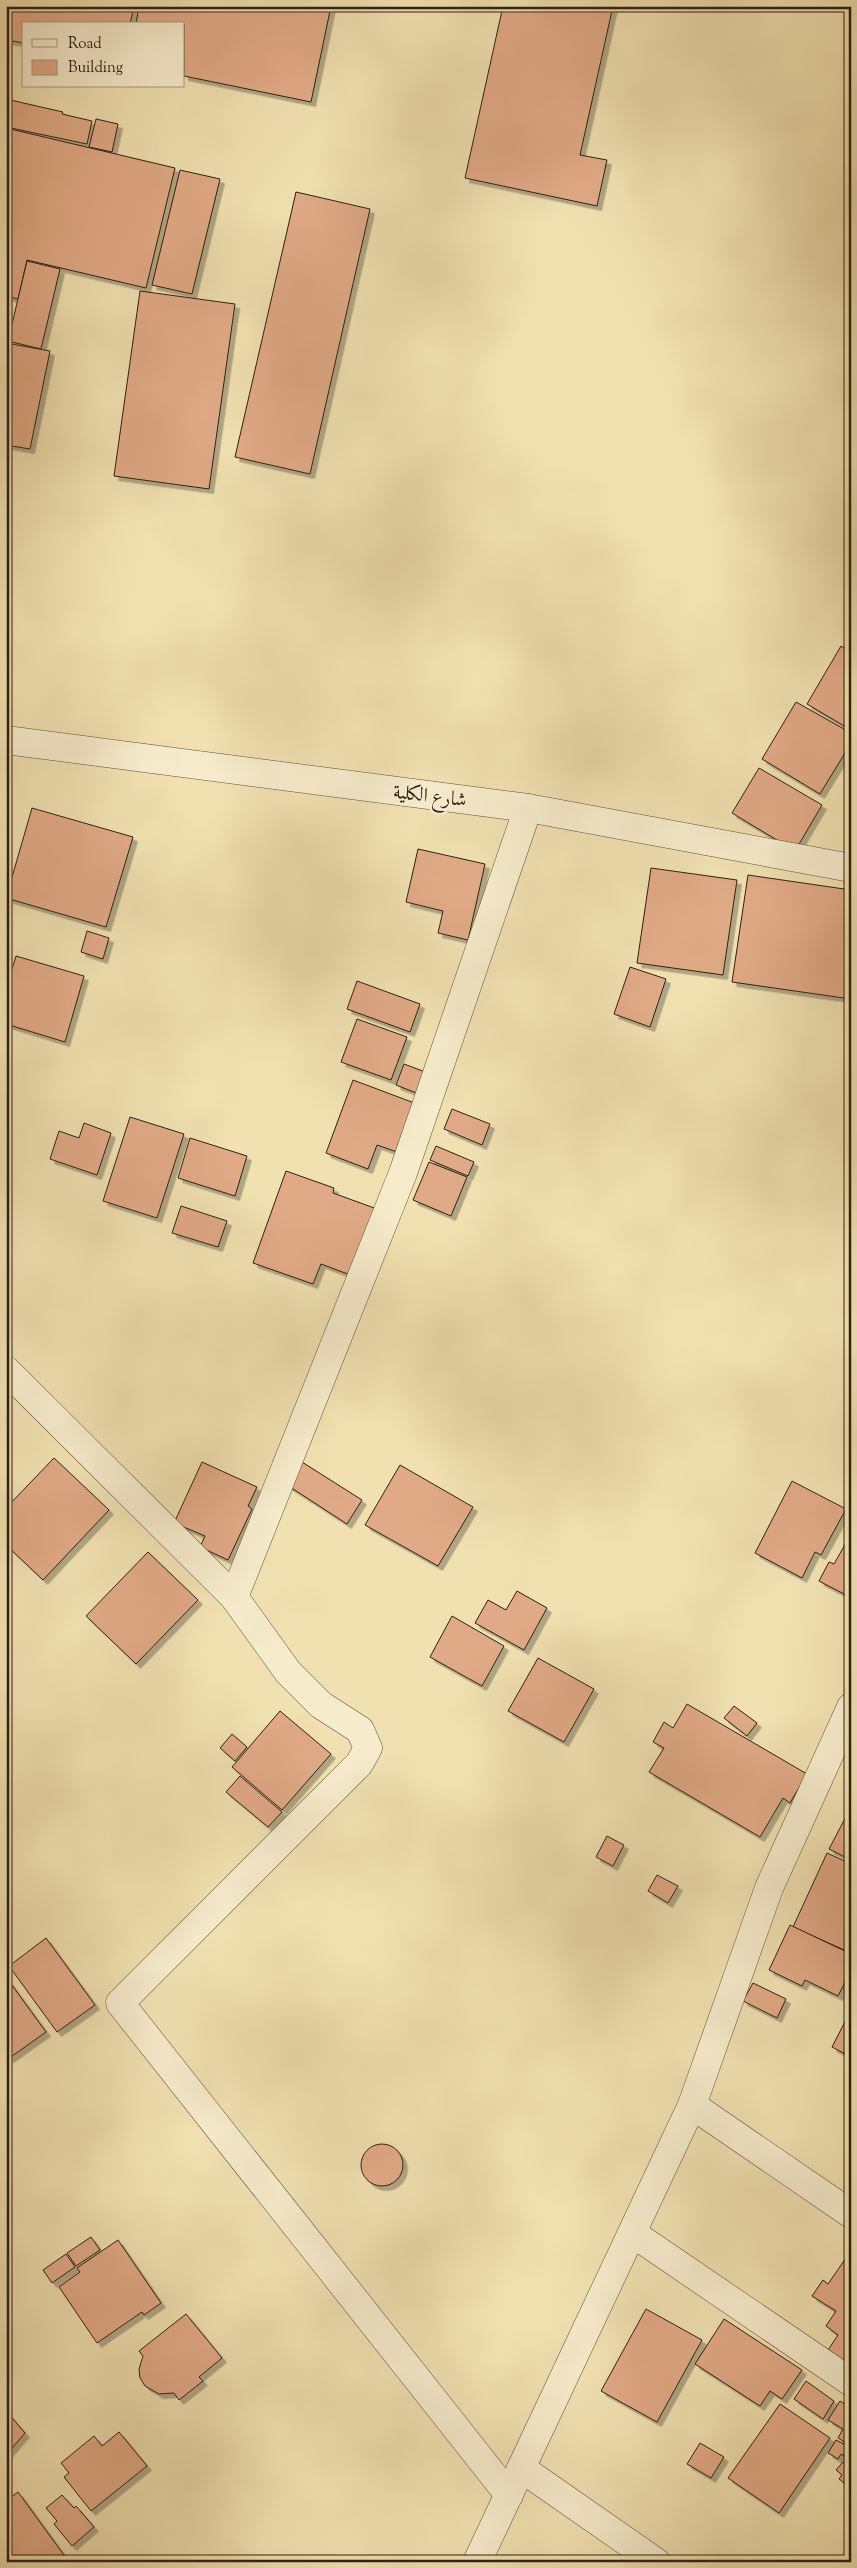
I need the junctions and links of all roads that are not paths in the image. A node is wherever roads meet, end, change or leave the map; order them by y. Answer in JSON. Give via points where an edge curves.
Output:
{"nodes":[{"id":1,"x":6,"y":740,"type":"edge"},
{"id":2,"x":528,"y":808,"type":"junction"},
{"id":3,"x":851,"y":868,"type":"edge"},
{"id":4,"x":6,"y":1370,"type":"edge"},
{"id":5,"x":234,"y":1597,"type":"junction"},
{"id":6,"x":851,"y":1707,"type":"edge"},
{"id":7,"x":692,"y":2105,"type":"junction"},
{"id":8,"x":851,"y":2214,"type":"edge"},
{"id":9,"x":630,"y":2238,"type":"junction"},
{"id":10,"x":851,"y":2382,"type":"edge"},
{"id":11,"x":521,"y":2468,"type":"junction"},
{"id":12,"x":509,"y":2495,"type":"junction"},
{"id":13,"x":477,"y":2562,"type":"edge"},
{"id":14,"x":656,"y":2562,"type":"edge"}],
"edges":[{"from":1,"to":2,"type":"street","name":"شارع الكلية"},
{"from":2,"to":3,"type":"street","name":"شارع الكلية"},
{"from":2,"to":5,"type":"street","via":[[403,1173]]},
{"from":4,"to":5,"type":"street"},
{"from":5,"to":12,"type":"street","via":[[288,1672],[322,1704],[360,1730],[368,1748],[359,1764],[120,2003]]},
{"from":6,"to":7,"type":"street","via":[[768,1888]]},
{"from":7,"to":8,"type":"street"},
{"from":7,"to":9,"type":"street"},
{"from":9,"to":10,"type":"street","via":[[644,2240]]},
{"from":9,"to":11,"type":"street"},
{"from":11,"to":12,"type":"street"},
{"from":11,"to":14,"type":"street"},
{"from":12,"to":13,"type":"street"}]}
